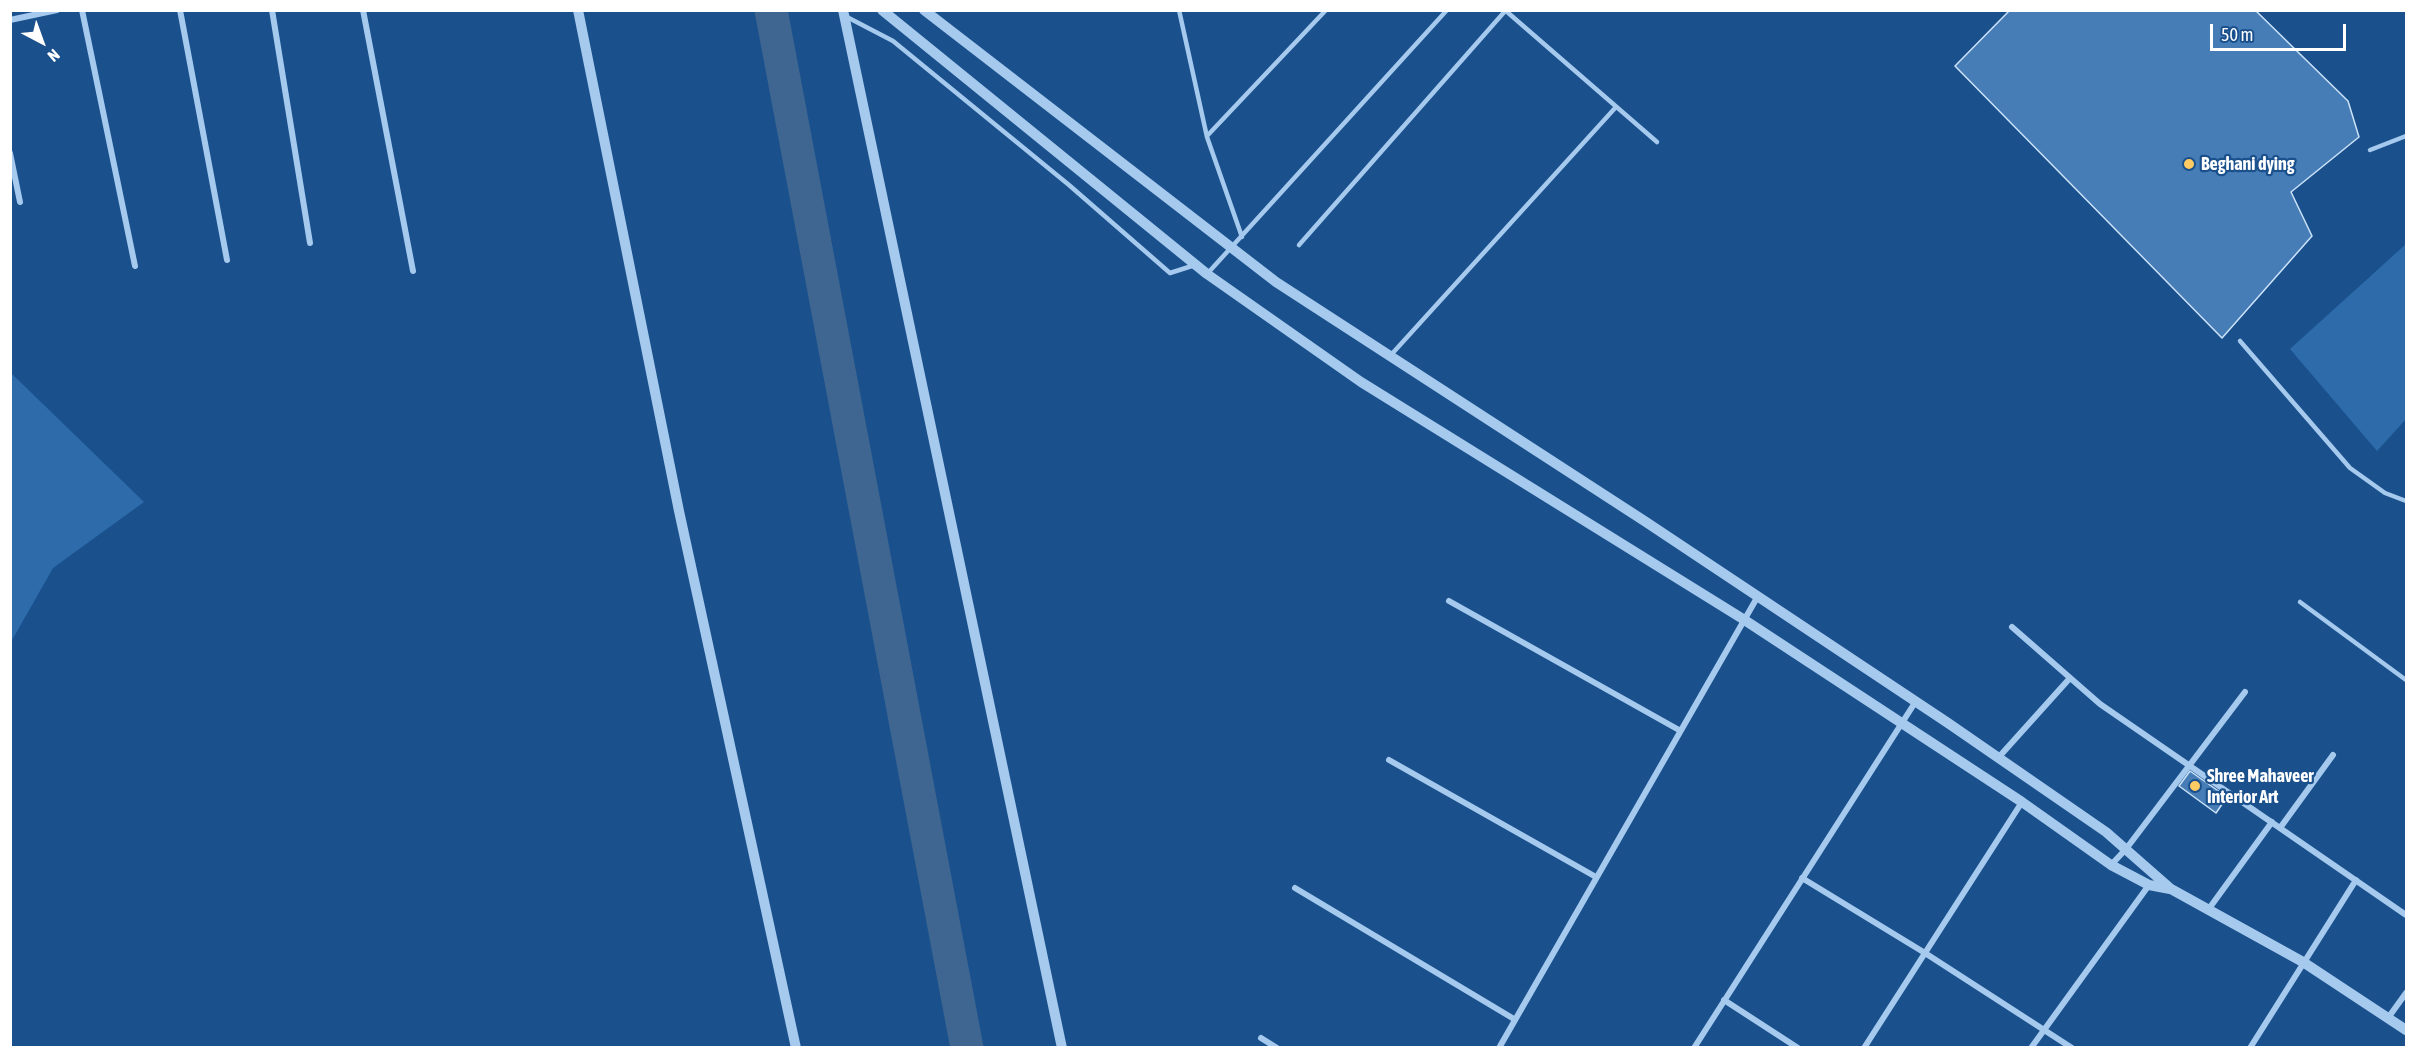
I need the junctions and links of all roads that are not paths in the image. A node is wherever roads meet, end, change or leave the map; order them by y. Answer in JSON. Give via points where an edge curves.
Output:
{"nodes":[{"id":1,"x":57,"y":10,"type":"edge"},
{"id":2,"x":82,"y":10,"type":"edge"},
{"id":3,"x":180,"y":10,"type":"edge"},
{"id":4,"x":273,"y":10,"type":"edge"},
{"id":5,"x":363,"y":10,"type":"edge"},
{"id":6,"x":578,"y":10,"type":"edge"},
{"id":7,"x":882,"y":10,"type":"edge"},
{"id":8,"x":924,"y":10,"type":"edge"},
{"id":9,"x":1179,"y":10,"type":"edge"},
{"id":10,"x":1326,"y":10,"type":"edge"},
{"id":11,"x":1447,"y":10,"type":"edge"},
{"id":12,"x":1506,"y":11,"type":"edge"},
{"id":13,"x":843,"y":13,"type":"edge"},
{"id":14,"x":10,"y":20,"type":"edge"},
{"id":15,"x":1616,"y":107,"type":"junction"},
{"id":16,"x":1207,"y":136,"type":"junction"},
{"id":17,"x":2406,"y":136,"type":"edge"},
{"id":18,"x":1657,"y":142,"type":"dead end"},
{"id":19,"x":2370,"y":150,"type":"dead end"},
{"id":20,"x":10,"y":153,"type":"edge"},
{"id":21,"x":20,"y":202,"type":"dead end"},
{"id":22,"x":1242,"y":237,"type":"junction"},
{"id":23,"x":310,"y":243,"type":"dead end"},
{"id":24,"x":1299,"y":246,"type":"dead end"},
{"id":25,"x":1232,"y":249,"type":"junction"},
{"id":26,"x":227,"y":260,"type":"dead end"},
{"id":27,"x":1196,"y":265,"type":"junction"},
{"id":28,"x":135,"y":266,"type":"dead end"},
{"id":29,"x":413,"y":271,"type":"dead end"},
{"id":30,"x":1207,"y":274,"type":"junction"},
{"id":31,"x":2240,"y":341,"type":"dead end"},
{"id":32,"x":1390,"y":356,"type":"junction"},
{"id":33,"x":2406,"y":501,"type":"edge"},
{"id":34,"x":1758,"y":596,"type":"junction"},
{"id":35,"x":1449,"y":602,"type":"dead end"},
{"id":36,"x":2300,"y":602,"type":"dead end"},
{"id":37,"x":1743,"y":619,"type":"junction"},
{"id":38,"x":2012,"y":627,"type":"dead end"},
{"id":39,"x":2070,"y":678,"type":"junction"},
{"id":40,"x":2406,"y":680,"type":"edge"},
{"id":41,"x":2245,"y":692,"type":"dead end"},
{"id":42,"x":1916,"y":701,"type":"junction"},
{"id":43,"x":1901,"y":723,"type":"junction"},
{"id":44,"x":1679,"y":730,"type":"junction"},
{"id":45,"x":2333,"y":754,"type":"dead end"},
{"id":46,"x":1998,"y":758,"type":"junction"},
{"id":47,"x":1389,"y":760,"type":"dead end"},
{"id":48,"x":2190,"y":766,"type":"junction"},
{"id":49,"x":2022,"y":802,"type":"junction"},
{"id":50,"x":2272,"y":822,"type":"junction"},
{"id":51,"x":2280,"y":828,"type":"junction"},
{"id":52,"x":2126,"y":849,"type":"junction"},
{"id":53,"x":2111,"y":865,"type":"junction"},
{"id":54,"x":1596,"y":877,"type":"junction"},
{"id":55,"x":1802,"y":878,"type":"junction"},
{"id":56,"x":2356,"y":880,"type":"junction"},
{"id":57,"x":2150,"y":885,"type":"junction"},
{"id":58,"x":1295,"y":888,"type":"dead end"},
{"id":59,"x":2171,"y":889,"type":"junction"},
{"id":60,"x":2208,"y":910,"type":"junction"},
{"id":61,"x":2406,"y":915,"type":"edge"},
{"id":62,"x":1925,"y":953,"type":"junction"},
{"id":63,"x":2303,"y":962,"type":"junction"},
{"id":64,"x":2406,"y":993,"type":"edge"},
{"id":65,"x":1724,"y":1000,"type":"junction"},
{"id":66,"x":2388,"y":1018,"type":"junction"},
{"id":67,"x":1514,"y":1019,"type":"junction"},
{"id":68,"x":2043,"y":1028,"type":"junction"},
{"id":69,"x":2406,"y":1030,"type":"edge"},
{"id":70,"x":1261,"y":1038,"type":"dead end"},
{"id":71,"x":796,"y":1047,"type":"edge"},
{"id":72,"x":1062,"y":1047,"type":"edge"},
{"id":73,"x":1277,"y":1047,"type":"edge"},
{"id":74,"x":1498,"y":1047,"type":"edge"},
{"id":75,"x":1694,"y":1047,"type":"edge"},
{"id":76,"x":1798,"y":1047,"type":"edge"},
{"id":77,"x":1864,"y":1047,"type":"edge"},
{"id":78,"x":2031,"y":1047,"type":"edge"},
{"id":79,"x":2072,"y":1047,"type":"edge"},
{"id":80,"x":2252,"y":1047,"type":"edge"}],
"edges":[{"from":1,"to":14,"type":"street"},
{"from":2,"to":28,"type":"street"},
{"from":3,"to":26,"type":"street"},
{"from":4,"to":23,"type":"street"},
{"from":5,"to":29,"type":"street"},
{"from":6,"to":71,"type":"street","via":[[679,511]]},
{"from":7,"to":27,"type":"street"},
{"from":8,"to":25,"type":"street"},
{"from":9,"to":16,"type":"lane"},
{"from":10,"to":16,"type":"lane"},
{"from":11,"to":22,"type":"lane"},
{"from":12,"to":15,"type":"lane"},
{"from":12,"to":24,"type":"lane"},
{"from":13,"to":27,"type":"lane","via":[[893,41],[1170,273]]},
{"from":13,"to":72,"type":"street"},
{"from":15,"to":18,"type":"lane"},
{"from":15,"to":32,"type":"lane"},
{"from":16,"to":22,"type":"lane"},
{"from":17,"to":19,"type":"lane"},
{"from":20,"to":21,"type":"street"},
{"from":22,"to":25,"type":"lane"},
{"from":25,"to":30,"type":"lane"},
{"from":25,"to":32,"type":"street"},
{"from":27,"to":30,"type":"street"},
{"from":30,"to":37,"type":"street","via":[[1361,382]]},
{"from":31,"to":33,"type":"lane","via":[[2350,468],[2385,493]]},
{"from":32,"to":34,"type":"street"},
{"from":34,"to":37,"type":"street"},
{"from":34,"to":42,"type":"street"},
{"from":35,"to":44,"type":"street"},
{"from":36,"to":40,"type":"lane"},
{"from":37,"to":43,"type":"street"},
{"from":37,"to":44,"type":"street"},
{"from":38,"to":39,"type":"street"},
{"from":39,"to":46,"type":"street"},
{"from":39,"to":48,"type":"street","via":[[2100,704]]},
{"from":41,"to":48,"type":"street"},
{"from":42,"to":43,"type":"street"},
{"from":42,"to":46,"type":"street"},
{"from":43,"to":49,"type":"street"},
{"from":43,"to":55,"type":"street"},
{"from":44,"to":54,"type":"street"},
{"from":45,"to":51,"type":"street"},
{"from":46,"to":52,"type":"street"},
{"from":47,"to":54,"type":"street"},
{"from":48,"to":50,"type":"street"},
{"from":48,"to":52,"type":"street"},
{"from":49,"to":53,"type":"street"},
{"from":49,"to":62,"type":"street"},
{"from":50,"to":51,"type":"street"},
{"from":50,"to":60,"type":"street"},
{"from":51,"to":56,"type":"street"},
{"from":52,"to":53,"type":"street"},
{"from":52,"to":59,"type":"street"},
{"from":53,"to":57,"type":"street"},
{"from":54,"to":67,"type":"street"},
{"from":55,"to":62,"type":"street"},
{"from":55,"to":65,"type":"street"},
{"from":56,"to":61,"type":"street"},
{"from":56,"to":63,"type":"street"},
{"from":57,"to":59,"type":"street"},
{"from":57,"to":68,"type":"street"},
{"from":58,"to":67,"type":"street"},
{"from":59,"to":60,"type":"street"},
{"from":60,"to":63,"type":"street"},
{"from":62,"to":68,"type":"street"},
{"from":62,"to":77,"type":"street"},
{"from":63,"to":66,"type":"street"},
{"from":63,"to":80,"type":"street"},
{"from":64,"to":66,"type":"street"},
{"from":65,"to":75,"type":"street"},
{"from":65,"to":76,"type":"street"},
{"from":66,"to":69,"type":"street"},
{"from":67,"to":74,"type":"street"},
{"from":68,"to":78,"type":"street"},
{"from":68,"to":79,"type":"street"},
{"from":70,"to":73,"type":"street"}]}
